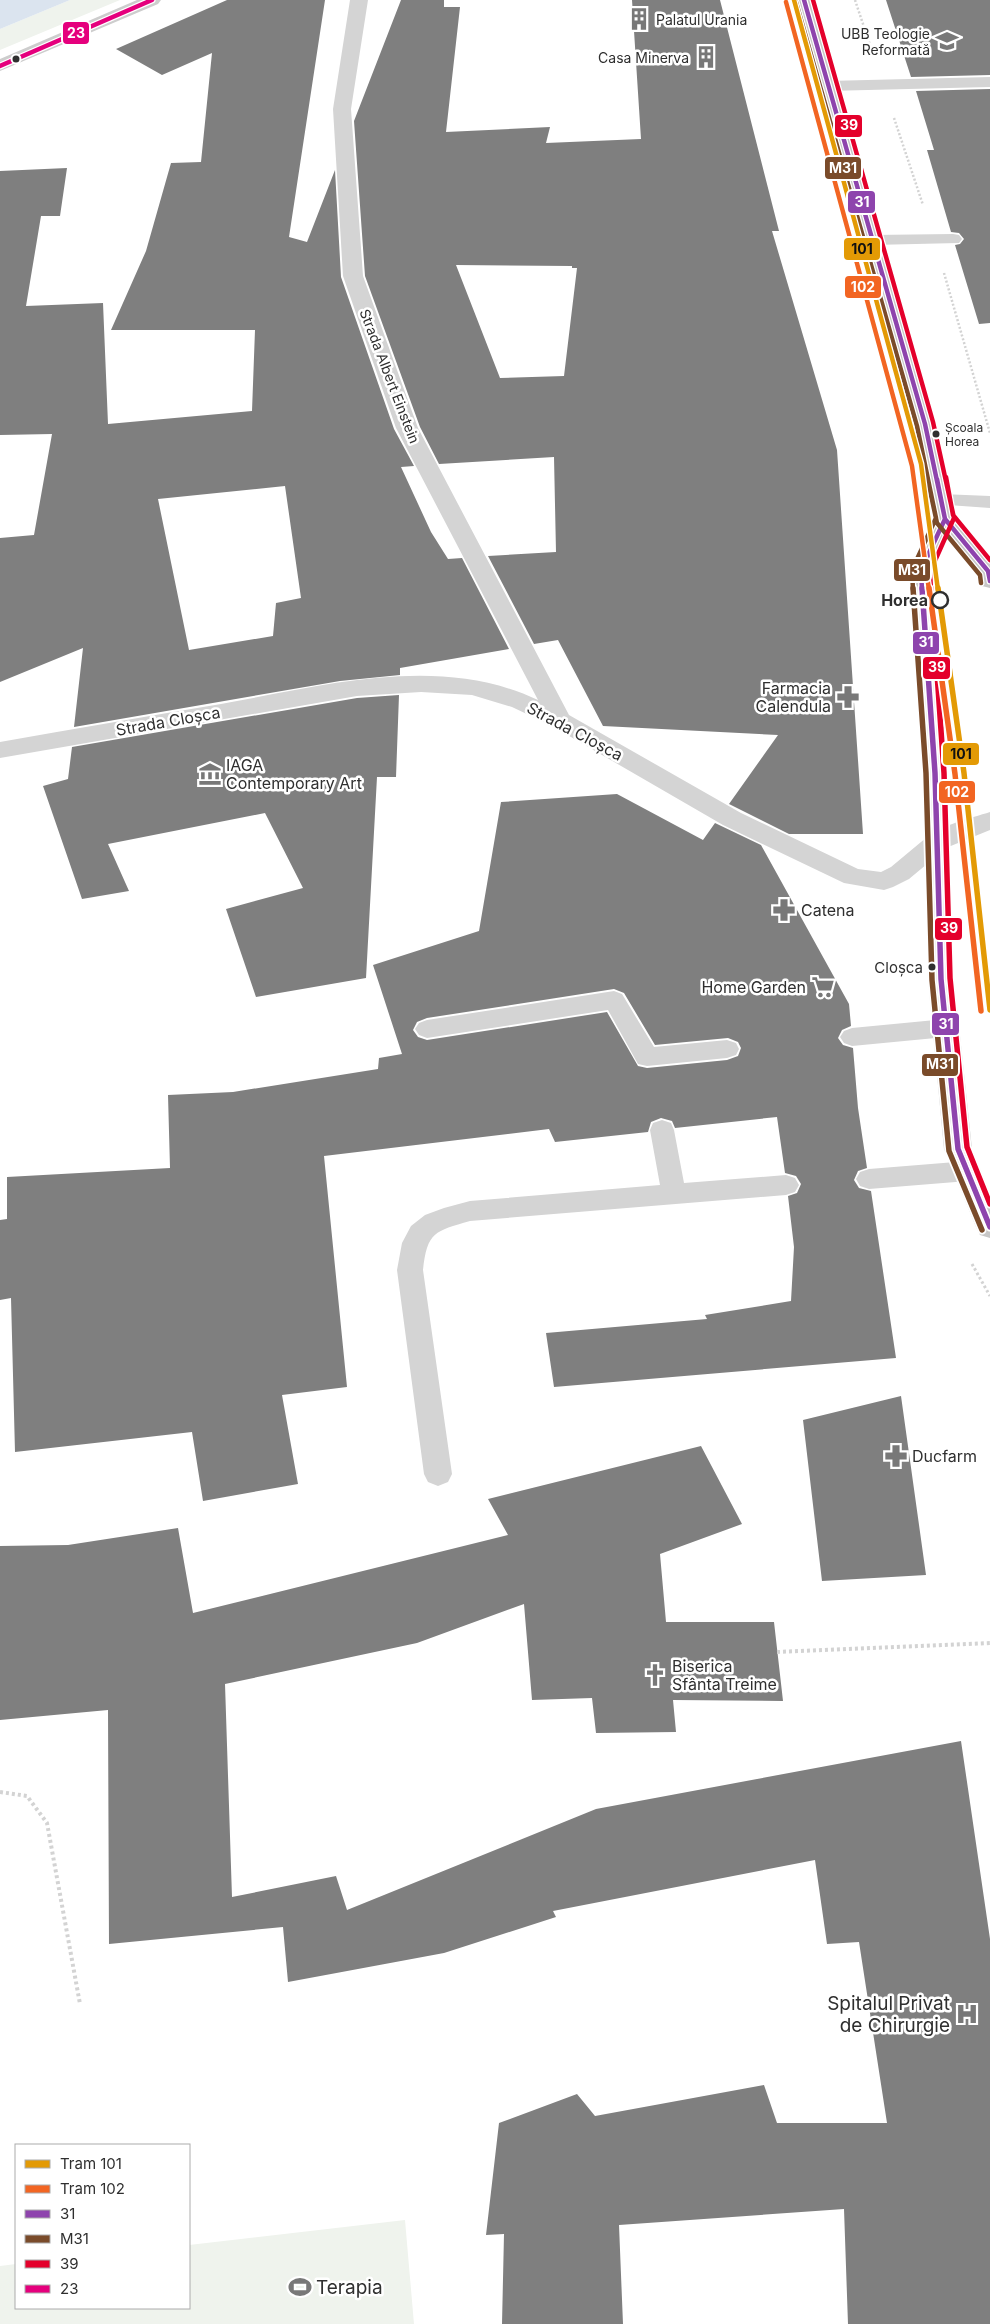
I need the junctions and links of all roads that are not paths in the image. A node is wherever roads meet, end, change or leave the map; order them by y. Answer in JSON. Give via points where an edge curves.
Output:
{"nodes":[{"id":1,"x":152,"y":0,"type":"edge"},
{"id":2,"x":359,"y":0,"type":"edge"},
{"id":3,"x":804,"y":0,"type":"edge"},
{"id":4,"x":0,"y":66,"type":"edge"},
{"id":5,"x":990,"y":82,"type":"edge"},
{"id":6,"x":827,"y":86,"type":"junction"},
{"id":7,"x":953,"y":239,"type":"dead end"},
{"id":8,"x":872,"y":240,"type":"junction"},
{"id":9,"x":990,"y":502,"type":"edge"},
{"id":10,"x":943,"y":510,"type":"junction"},
{"id":11,"x":990,"y":581,"type":"edge"},
{"id":12,"x":560,"y":720,"type":"junction"},
{"id":13,"x":0,"y":750,"type":"edge"},
{"id":14,"x":990,"y":821,"type":"edge"},
{"id":15,"x":936,"y":842,"type":"junction"},
{"id":16,"x":946,"y":1028,"type":"junction"},
{"id":17,"x":427,"y":1029,"type":"dead end"},
{"id":18,"x":852,"y":1037,"type":"dead end"},
{"id":19,"x":727,"y":1049,"type":"dead end"},
{"id":20,"x":662,"y":1130,"type":"dead end"},
{"id":21,"x":968,"y":1171,"type":"junction"},
{"id":22,"x":869,"y":1179,"type":"dead end"},
{"id":23,"x":786,"y":1186,"type":"dead end"},
{"id":24,"x":674,"y":1195,"type":"junction"},
{"id":25,"x":990,"y":1227,"type":"edge"},
{"id":26,"x":438,"y":1474,"type":"dead end"}],
"edges":[{"from":1,"to":4,"type":"main road"},
{"from":2,"to":12,"type":"street","name":"Strada Albert Einstein","via":[[342,109],[353,276],[407,428]]},
{"from":3,"to":6,"type":"main road"},
{"from":5,"to":6,"type":"street"},
{"from":6,"to":8,"type":"main road"},
{"from":7,"to":8,"type":"lane"},
{"from":8,"to":10,"type":"main road","via":[[925,424]]},
{"from":9,"to":10,"type":"lane"},
{"from":10,"to":11,"type":"main road","via":[[988,571]]},
{"from":10,"to":15,"type":"main road","via":[[921,570],[935,765]]},
{"from":12,"to":13,"type":"street","name":"Strada Cloșca","via":[[520,701],[472,688],[421,684],[357,688]]},
{"from":12,"to":15,"type":"street","name":"Strada Cloșca","via":[[732,819],[852,877],[884,881]]},
{"from":14,"to":15,"type":"street","name":"Strada Cloșca"},
{"from":15,"to":16,"type":"main road"},
{"from":16,"to":18,"type":"lane"},
{"from":16,"to":21,"type":"main road","via":[[958,1149]]},
{"from":17,"to":19,"type":"lane","via":[[614,1000],[649,1067]]},
{"from":20,"to":24,"type":"lane"},
{"from":21,"to":22,"type":"lane"},
{"from":21,"to":25,"type":"main road"},
{"from":23,"to":24,"type":"lane"},
{"from":24,"to":26,"type":"lane","via":[[470,1211],[441,1219],[420,1230],[411,1248],[410,1270]]}]}
